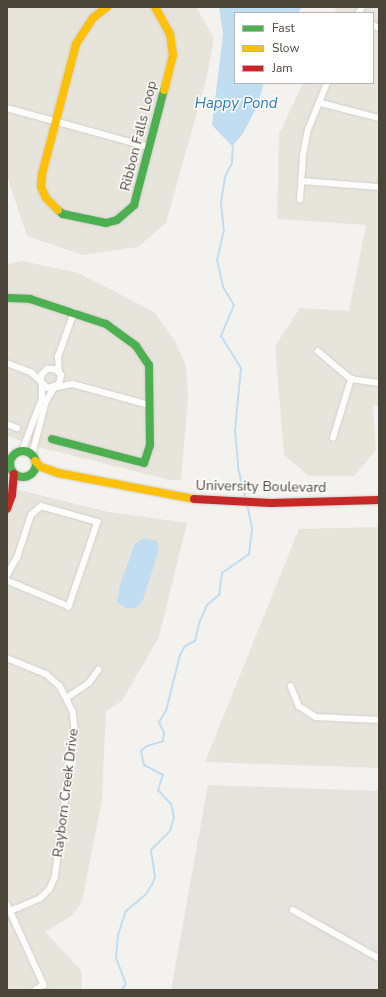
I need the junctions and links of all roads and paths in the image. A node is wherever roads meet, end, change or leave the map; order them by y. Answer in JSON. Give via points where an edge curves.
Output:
{"nodes":[{"id":1,"x":107,"y":7,"type":"edge"},
{"id":2,"x":155,"y":7,"type":"edge"},
{"id":3,"x":327,"y":84,"type":"edge"},
{"id":4,"x":321,"y":103,"type":"junction"},
{"id":5,"x":7,"y":108,"type":"edge"},
{"id":6,"x":379,"y":118,"type":"edge"},
{"id":7,"x":56,"y":121,"type":"junction"},
{"id":8,"x":149,"y":147,"type":"junction"},
{"id":9,"x":301,"y":181,"type":"junction"},
{"id":10,"x":379,"y":187,"type":"edge"},
{"id":11,"x":300,"y":200,"type":"dead end"},
{"id":12,"x":7,"y":298,"type":"edge"},
{"id":13,"x":74,"y":312,"type":"junction"},
{"id":14,"x":318,"y":351,"type":"dead end"},
{"id":15,"x":58,"y":357,"type":"junction"},
{"id":16,"x":7,"y":363,"type":"edge"},
{"id":17,"x":46,"y":370,"type":"junction"},
{"id":18,"x":31,"y":372,"type":"junction"},
{"id":19,"x":59,"y":373,"type":"junction"},
{"id":20,"x":351,"y":379,"type":"junction"},
{"id":21,"x":42,"y":383,"type":"junction"},
{"id":22,"x":379,"y":383,"type":"edge"},
{"id":23,"x":73,"y":384,"type":"junction"},
{"id":24,"x":55,"y":388,"type":"junction"},
{"id":25,"x":150,"y":405,"type":"junction"},
{"id":26,"x":7,"y":424,"type":"edge"},
{"id":27,"x":17,"y":428,"type":"dead end"},
{"id":28,"x":333,"y":438,"type":"dead end"},
{"id":29,"x":52,"y":439,"type":"dead end"},
{"id":30,"x":19,"y":452,"type":"junction"},
{"id":31,"x":7,"y":453,"type":"edge"},
{"id":32,"x":33,"y":458,"type":"junction"},
{"id":33,"x":8,"y":463,"type":"edge"},
{"id":34,"x":58,"y":473,"type":"junction"},
{"id":35,"x":14,"y":474,"type":"junction"},
{"id":36,"x":28,"y":476,"type":"junction"},
{"id":37,"x":12,"y":495,"type":"junction"},
{"id":38,"x":379,"y":500,"type":"edge"},
{"id":39,"x":370,"y":502,"type":"junction"},
{"id":40,"x":379,"y":504,"type":"edge"},
{"id":41,"x":7,"y":509,"type":"edge"},
{"id":42,"x":7,"y":575,"type":"edge"},
{"id":43,"x":7,"y":581,"type":"edge"},
{"id":44,"x":7,"y":658,"type":"edge"},
{"id":45,"x":98,"y":670,"type":"dead end"},
{"id":46,"x":291,"y":686,"type":"dead end"},
{"id":47,"x":68,"y":697,"type":"junction"},
{"id":48,"x":379,"y":720,"type":"edge"},
{"id":49,"x":7,"y":904,"type":"edge"},
{"id":50,"x":293,"y":910,"type":"dead end"},
{"id":51,"x":9,"y":912,"type":"edge"},
{"id":52,"x":379,"y":958,"type":"edge"},
{"id":53,"x":36,"y":990,"type":"edge"}],
"edges":[{"from":1,"to":7,"type":"street","name":"Ribbon Falls Loop","via":[[93,18],[76,44]]},
{"from":2,"to":8,"type":"street","name":"Ribbon Falls Loop","via":[[170,34],[173,55]]},
{"from":3,"to":4,"type":"street"},
{"from":4,"to":6,"type":"street"},
{"from":4,"to":9,"type":"street","via":[[308,130]]},
{"from":5,"to":7,"type":"street"},
{"from":7,"to":8,"type":"street"},
{"from":7,"to":8,"type":"street","name":"Ribbon Falls Loop","via":[[41,187],[54,207],[63,214],[79,219],[106,223],[117,220],[127,213],[134,205],[139,192]]},
{"from":9,"to":10,"type":"street"},
{"from":9,"to":11,"type":"street"},
{"from":12,"to":13,"type":"street","via":[[30,299]]},
{"from":13,"to":15,"type":"street"},
{"from":13,"to":25,"type":"street","via":[[106,324],[136,346],[149,365]]},
{"from":14,"to":20,"type":"street"},
{"from":15,"to":17,"type":"street"},
{"from":15,"to":19,"type":"street"},
{"from":16,"to":18,"type":"street"},
{"from":17,"to":18,"type":"street"},
{"from":17,"to":19,"type":"street"},
{"from":17,"to":21,"type":"street"},
{"from":18,"to":21,"type":"street"},
{"from":19,"to":23,"type":"street"},
{"from":19,"to":24,"type":"street","via":[[61,382]]},
{"from":20,"to":22,"type":"street"},
{"from":20,"to":28,"type":"street"},
{"from":21,"to":24,"type":"street","via":[[48,388]]},
{"from":21,"to":30,"type":"street","via":[[42,396]]},
{"from":23,"to":24,"type":"street"},
{"from":23,"to":25,"type":"street"},
{"from":24,"to":32,"type":"street","via":[[46,401]]},
{"from":25,"to":29,"type":"street","via":[[150,445],[144,463]]},
{"from":26,"to":27,"type":"street"},
{"from":30,"to":31,"type":"street"},
{"from":30,"to":32,"type":"street","name":"University Boulevard"},
{"from":30,"to":33,"type":"street"},
{"from":32,"to":34,"type":"street","name":"University Boulevard","via":[[41,467]]},
{"from":32,"to":36,"type":"street"},
{"from":33,"to":35,"type":"street"},
{"from":34,"to":36,"type":"street","name":"University Boulevard"},
{"from":34,"to":39,"type":"street","name":"University Boulevard","via":[[152,493],[220,502]]},
{"from":35,"to":36,"type":"street","name":"University Boulevard"},
{"from":35,"to":37,"type":"street"},
{"from":36,"to":37,"type":"street"},
{"from":37,"to":41,"type":"street"},
{"from":38,"to":39,"type":"street","name":"University Boulevard"},
{"from":39,"to":40,"type":"street","name":"University Boulevard"},
{"from":42,"to":43,"type":"street","via":[[17,558],[31,515],[41,506],[98,522],[69,606]]},
{"from":44,"to":47,"type":"street","name":"Rayborn Creek Drive","via":[[46,674]]},
{"from":45,"to":47,"type":"street","via":[[89,683]]},
{"from":46,"to":48,"type":"street","via":[[299,706],[316,717]]},
{"from":47,"to":51,"type":"street","name":"Rayborn Creek Drive","via":[[75,729],[55,878],[50,889],[40,899]]},
{"from":49,"to":51,"type":"street"},
{"from":50,"to":52,"type":"street"},
{"from":51,"to":53,"type":"street","via":[[44,985]]}]}
